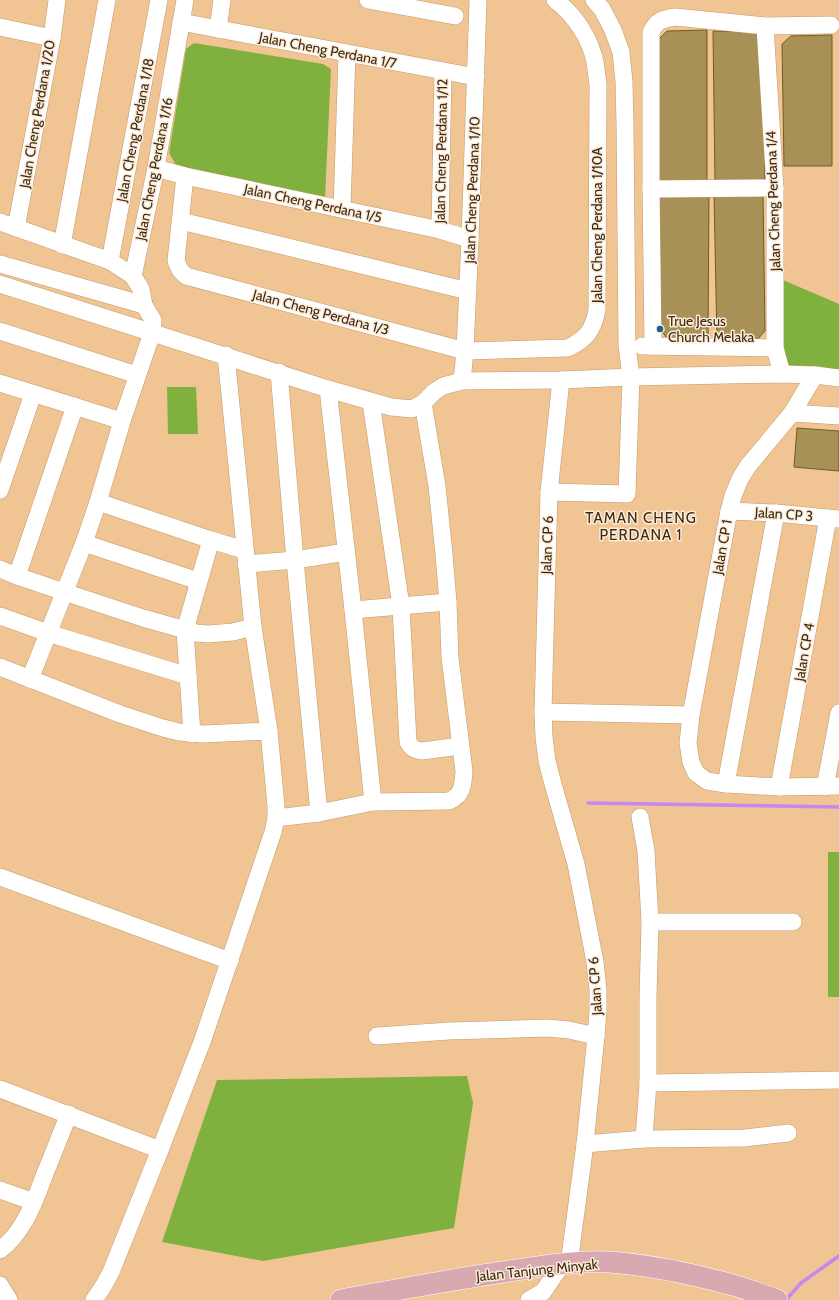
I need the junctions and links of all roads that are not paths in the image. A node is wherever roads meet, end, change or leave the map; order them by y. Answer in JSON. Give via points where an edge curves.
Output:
{"nodes":[{"id":1,"x":57,"y":0,"type":"edge"},
{"id":2,"x":107,"y":0,"type":"edge"},
{"id":3,"x":159,"y":0,"type":"edge"},
{"id":4,"x":185,"y":0,"type":"edge"},
{"id":5,"x":222,"y":0,"type":"edge"},
{"id":6,"x":368,"y":0,"type":"edge"},
{"id":7,"x":478,"y":0,"type":"edge"},
{"id":8,"x":555,"y":0,"type":"edge"},
{"id":9,"x":594,"y":0,"type":"edge"},
{"id":10,"x":455,"y":16,"type":"dead end"},
{"id":11,"x":181,"y":22,"type":"junction"},
{"id":12,"x":831,"y":25,"type":"dead end"},
{"id":13,"x":765,"y":26,"type":"junction"},
{"id":14,"x":0,"y":29,"type":"edge"},
{"id":15,"x":218,"y":29,"type":"junction"},
{"id":16,"x":52,"y":38,"type":"junction"},
{"id":17,"x":347,"y":54,"type":"junction"},
{"id":18,"x":443,"y":71,"type":"junction"},
{"id":19,"x":476,"y":77,"type":"junction"},
{"id":20,"x":625,"y":124,"type":"junction"},
{"id":21,"x":651,"y":124,"type":"junction"},
{"id":22,"x":156,"y":168,"type":"junction"},
{"id":23,"x":185,"y":176,"type":"junction"},
{"id":24,"x":775,"y":188,"type":"junction"},
{"id":25,"x":651,"y":189,"type":"junction"},
{"id":26,"x":342,"y":210,"type":"junction"},
{"id":27,"x":181,"y":221,"type":"junction"},
{"id":28,"x":0,"y":222,"type":"edge"},
{"id":29,"x":16,"y":228,"type":"junction"},
{"id":30,"x":440,"y":230,"type":"junction"},
{"id":31,"x":470,"y":239,"type":"junction"},
{"id":32,"x":62,"y":245,"type":"junction"},
{"id":33,"x":110,"y":261,"type":"junction"},
{"id":34,"x":0,"y":264,"type":"edge"},
{"id":35,"x":133,"y":276,"type":"junction"},
{"id":36,"x":0,"y":284,"type":"edge"},
{"id":37,"x":468,"y":291,"type":"junction"},
{"id":38,"x":144,"y":305,"type":"junction"},
{"id":39,"x":0,"y":331,"type":"edge"},
{"id":40,"x":152,"y":333,"type":"junction"},
{"id":41,"x":627,"y":346,"type":"junction"},
{"id":42,"x":653,"y":346,"type":"junction"},
{"id":43,"x":774,"y":348,"type":"junction"},
{"id":44,"x":465,"y":350,"type":"junction"},
{"id":45,"x":226,"y":355,"type":"junction"},
{"id":46,"x":279,"y":372,"type":"junction"},
{"id":47,"x":782,"y":374,"type":"junction"},
{"id":48,"x":137,"y":375,"type":"junction"},
{"id":49,"x":815,"y":375,"type":"junction"},
{"id":50,"x":631,"y":377,"type":"junction"},
{"id":51,"x":839,"y":378,"type":"edge"},
{"id":52,"x":561,"y":380,"type":"junction"},
{"id":53,"x":462,"y":381,"type":"junction"},
{"id":54,"x":0,"y":383,"type":"edge"},
{"id":55,"x":328,"y":389,"type":"junction"},
{"id":56,"x":33,"y":394,"type":"junction"},
{"id":57,"x":371,"y":402,"type":"junction"},
{"id":58,"x":423,"y":403,"type":"junction"},
{"id":59,"x":75,"y":406,"type":"junction"},
{"id":60,"x":792,"y":413,"type":"junction"},
{"id":61,"x":839,"y":416,"type":"edge"},
{"id":62,"x":122,"y":421,"type":"junction"},
{"id":63,"x":0,"y":490,"type":"edge"},
{"id":64,"x":549,"y":492,"type":"junction"},
{"id":65,"x":98,"y":502,"type":"junction"},
{"id":66,"x":729,"y":511,"type":"junction"},
{"id":67,"x":776,"y":513,"type":"junction"},
{"id":68,"x":833,"y":518,"type":"edge"},
{"id":69,"x":211,"y":540,"type":"junction"},
{"id":70,"x":84,"y":543,"type":"junction"},
{"id":71,"x":346,"y":552,"type":"junction"},
{"id":72,"x":245,"y":557,"type":"junction"},
{"id":73,"x":295,"y":560,"type":"junction"},
{"id":74,"x":0,"y":569,"type":"edge"},
{"id":75,"x":17,"y":576,"type":"junction"},
{"id":76,"x":198,"y":581,"type":"junction"},
{"id":77,"x":64,"y":592,"type":"junction"},
{"id":78,"x":448,"y":602,"type":"junction"},
{"id":79,"x":401,"y":606,"type":"junction"},
{"id":80,"x":353,"y":610,"type":"junction"},
{"id":81,"x":0,"y":616,"type":"edge"},
{"id":82,"x":253,"y":627,"type":"junction"},
{"id":83,"x":185,"y":630,"type":"junction"},
{"id":84,"x":48,"y":633,"type":"junction"},
{"id":85,"x":0,"y":667,"type":"edge"},
{"id":86,"x":188,"y":676,"type":"junction"},
{"id":87,"x":30,"y":679,"type":"junction"},
{"id":88,"x":543,"y":712,"type":"junction"},
{"id":89,"x":839,"y":713,"type":"edge"},
{"id":90,"x":691,"y":715,"type":"junction"},
{"id":91,"x":269,"y":731,"type":"junction"},
{"id":92,"x":192,"y":734,"type":"junction"},
{"id":93,"x":460,"y":746,"type":"junction"},
{"id":94,"x":726,"y":784,"type":"junction"},
{"id":95,"x":779,"y":787,"type":"junction"},
{"id":96,"x":832,"y":787,"type":"edge"},
{"id":97,"x":373,"y":802,"type":"junction"},
{"id":98,"x":319,"y":813,"type":"junction"},
{"id":99,"x":640,"y":817,"type":"dead end"},
{"id":100,"x":276,"y":818,"type":"junction"},
{"id":101,"x":0,"y":877,"type":"edge"},
{"id":102,"x":650,"y":922,"type":"junction"},
{"id":103,"x":793,"y":922,"type":"dead end"},
{"id":104,"x":230,"y":961,"type":"junction"},
{"id":105,"x":377,"y":1036,"type":"dead end"},
{"id":106,"x":596,"y":1036,"type":"junction"},
{"id":107,"x":839,"y":1080,"type":"edge"},
{"id":108,"x":648,"y":1083,"type":"junction"},
{"id":109,"x":0,"y":1089,"type":"edge"},
{"id":110,"x":68,"y":1114,"type":"junction"},
{"id":111,"x":788,"y":1133,"type":"dead end"},
{"id":112,"x":644,"y":1139,"type":"junction"},
{"id":113,"x":586,"y":1144,"type":"junction"},
{"id":114,"x":160,"y":1150,"type":"junction"},
{"id":115,"x":0,"y":1190,"type":"edge"},
{"id":116,"x":34,"y":1202,"type":"junction"},
{"id":117,"x":0,"y":1250,"type":"edge"},
{"id":118,"x":566,"y":1264,"type":"junction"},
{"id":119,"x":0,"y":1285,"type":"edge"},
{"id":120,"x":774,"y":1299,"type":"edge"},
{"id":121,"x":9,"y":1300,"type":"edge"},
{"id":122,"x":94,"y":1300,"type":"edge"},
{"id":123,"x":342,"y":1300,"type":"edge"},
{"id":124,"x":529,"y":1300,"type":"edge"}],
"edges":[{"from":1,"to":16,"type":"street","name":"Jalan Cheng Perdana 1/20"},
{"from":2,"to":32,"type":"street"},
{"from":3,"to":33,"type":"street","name":"Jalan Cheng Perdana 1/18"},
{"from":4,"to":11,"type":"street","name":"Jalan Cheng Perdana 1/16"},
{"from":5,"to":15,"type":"street"},
{"from":6,"to":10,"type":"street"},
{"from":7,"to":19,"type":"street","name":"Jalan Cheng Perdana 1/10"},
{"from":8,"to":44,"type":"street","name":"Jalan Cheng Perdana 1/10A","via":[[574,18],[586,36],[595,61],[598,84],[595,320],[585,338],[568,348]]},
{"from":9,"to":20,"type":"street","via":[[613,30],[621,52]]},
{"from":11,"to":15,"type":"street","name":"Jalan Cheng Perdana 1/7"},
{"from":11,"to":22,"type":"street","name":"Jalan Cheng Perdana 1/16"},
{"from":12,"to":13,"type":"street"},
{"from":13,"to":21,"type":"street","via":[[675,17],[663,19],[655,25],[651,32]]},
{"from":13,"to":24,"type":"street","name":"Jalan Cheng Perdana 1/4"},
{"from":14,"to":16,"type":"street"},
{"from":15,"to":17,"type":"street","name":"Jalan Cheng Perdana 1/7"},
{"from":16,"to":29,"type":"street","name":"Jalan Cheng Perdana 1/20"},
{"from":17,"to":18,"type":"street","name":"Jalan Cheng Perdana 1/7"},
{"from":17,"to":26,"type":"street"},
{"from":18,"to":19,"type":"street","name":"Jalan Cheng Perdana 1/7"},
{"from":18,"to":30,"type":"street","name":"Jalan Cheng Perdana 1/12"},
{"from":19,"to":31,"type":"street","name":"Jalan Cheng Perdana 1/10"},
{"from":20,"to":21,"type":"street"},
{"from":20,"to":41,"type":"street"},
{"from":21,"to":25,"type":"street"},
{"from":22,"to":23,"type":"street","name":"Jalan Cheng Perdana 1/5"},
{"from":22,"to":35,"type":"street","name":"Jalan Cheng Perdana 1/16"},
{"from":23,"to":26,"type":"street","name":"Jalan Cheng Perdana 1/5"},
{"from":23,"to":27,"type":"street"},
{"from":24,"to":25,"type":"street"},
{"from":24,"to":43,"type":"street","name":"Jalan Cheng Perdana 1/4"},
{"from":25,"to":42,"type":"street"},
{"from":26,"to":30,"type":"street","name":"Jalan Cheng Perdana 1/5"},
{"from":27,"to":37,"type":"street"},
{"from":27,"to":44,"type":"street","name":"Jalan Cheng Perdana 1/3","via":[[176,261],[186,276]]},
{"from":28,"to":29,"type":"street"},
{"from":29,"to":32,"type":"street"},
{"from":30,"to":31,"type":"street","name":"Jalan Cheng Perdana 1/5"},
{"from":31,"to":37,"type":"street","name":"Jalan Cheng Perdana 1/10"},
{"from":32,"to":33,"type":"street"},
{"from":33,"to":35,"type":"street"},
{"from":34,"to":38,"type":"street"},
{"from":35,"to":38,"type":"street","via":[[141,289]]},
{"from":36,"to":40,"type":"street"},
{"from":37,"to":44,"type":"street","name":"Jalan Cheng Perdana 1/10"},
{"from":38,"to":40,"type":"street","via":[[153,320]]},
{"from":39,"to":48,"type":"street"},
{"from":40,"to":45,"type":"street"},
{"from":40,"to":48,"type":"street"},
{"from":41,"to":42,"type":"street"},
{"from":41,"to":50,"type":"street"},
{"from":42,"to":43,"type":"street"},
{"from":43,"to":47,"type":"street","name":"Jalan Cheng Perdana 1/4"},
{"from":44,"to":53,"type":"street","name":"Jalan Cheng Perdana 1/10"},
{"from":45,"to":46,"type":"street"},
{"from":45,"to":72,"type":"street"},
{"from":46,"to":55,"type":"street"},
{"from":46,"to":73,"type":"street"},
{"from":47,"to":49,"type":"street"},
{"from":47,"to":50,"type":"street"},
{"from":48,"to":62,"type":"street"},
{"from":49,"to":51,"type":"street"},
{"from":49,"to":60,"type":"street","name":"Jalan CP 1"},
{"from":50,"to":52,"type":"street"},
{"from":50,"to":64,"type":"street","via":[[627,494]]},
{"from":52,"to":53,"type":"street"},
{"from":52,"to":64,"type":"street","name":"Jalan CP 6"},
{"from":53,"to":58,"type":"street","via":[[443,386]]},
{"from":54,"to":56,"type":"street"},
{"from":55,"to":57,"type":"street"},
{"from":55,"to":71,"type":"street"},
{"from":56,"to":59,"type":"street"},
{"from":56,"to":63,"type":"street"},
{"from":57,"to":58,"type":"street","via":[[402,409],[412,409]]},
{"from":57,"to":79,"type":"street"},
{"from":58,"to":78,"type":"street","via":[[437,486]]},
{"from":59,"to":62,"type":"street"},
{"from":59,"to":75,"type":"street"},
{"from":60,"to":61,"type":"street"},
{"from":60,"to":66,"type":"street","name":"Jalan CP 1","via":[[748,466],[740,479]]},
{"from":62,"to":65,"type":"street"},
{"from":64,"to":88,"type":"street","name":"Jalan CP 6"},
{"from":65,"to":69,"type":"street"},
{"from":65,"to":70,"type":"street"},
{"from":66,"to":67,"type":"street","name":"Jalan CP 3"},
{"from":66,"to":90,"type":"street","name":"Jalan CP 1"},
{"from":67,"to":68,"type":"street","name":"Jalan CP 3"},
{"from":67,"to":94,"type":"street"},
{"from":68,"to":95,"type":"street","name":"Jalan CP 4"},
{"from":69,"to":72,"type":"street"},
{"from":69,"to":76,"type":"street"},
{"from":70,"to":76,"type":"street"},
{"from":70,"to":77,"type":"street"},
{"from":71,"to":73,"type":"street"},
{"from":71,"to":80,"type":"street"},
{"from":72,"to":73,"type":"street"},
{"from":72,"to":82,"type":"street"},
{"from":73,"to":98,"type":"street"},
{"from":74,"to":75,"type":"street"},
{"from":75,"to":77,"type":"street"},
{"from":76,"to":83,"type":"street"},
{"from":77,"to":83,"type":"street"},
{"from":77,"to":84,"type":"street"},
{"from":78,"to":79,"type":"street"},
{"from":78,"to":93,"type":"street","via":[[450,658]]},
{"from":79,"to":80,"type":"street"},
{"from":79,"to":93,"type":"street","via":[[408,742],[411,747],[422,751]]},
{"from":80,"to":97,"type":"street"},
{"from":81,"to":84,"type":"street"},
{"from":82,"to":83,"type":"street","via":[[214,634]]},
{"from":82,"to":91,"type":"street"},
{"from":83,"to":86,"type":"street"},
{"from":84,"to":86,"type":"street"},
{"from":84,"to":87,"type":"street"},
{"from":85,"to":87,"type":"street"},
{"from":86,"to":92,"type":"street"},
{"from":87,"to":92,"type":"street","via":[[141,721]]},
{"from":88,"to":90,"type":"street"},
{"from":88,"to":106,"type":"street","name":"Jalan CP 6","via":[[548,761],[576,864],[595,962],[598,1010]]},
{"from":89,"to":96,"type":"street"},
{"from":90,"to":94,"type":"street","name":"Jalan CP 1","via":[[688,743],[690,762],[696,773],[708,781]]},
{"from":91,"to":92,"type":"street"},
{"from":91,"to":100,"type":"street"},
{"from":93,"to":97,"type":"street","via":[[464,782],[456,798],[449,801]]},
{"from":94,"to":95,"type":"street","name":"Jalan CP 1"},
{"from":95,"to":96,"type":"street","name":"Jalan CP 1"},
{"from":97,"to":98,"type":"street"},
{"from":98,"to":100,"type":"street"},
{"from":99,"to":102,"type":"street","via":[[646,851]]},
{"from":100,"to":104,"type":"street"},
{"from":101,"to":104,"type":"street"},
{"from":102,"to":103,"type":"street"},
{"from":102,"to":108,"type":"street"},
{"from":104,"to":114,"type":"street"},
{"from":105,"to":106,"type":"street","via":[[547,1028]]},
{"from":106,"to":113,"type":"street","name":"Jalan CP 6"},
{"from":107,"to":108,"type":"street"},
{"from":108,"to":112,"type":"street"},
{"from":109,"to":110,"type":"street"},
{"from":110,"to":114,"type":"street"},
{"from":110,"to":116,"type":"street"},
{"from":111,"to":112,"type":"street","via":[[745,1138]]},
{"from":112,"to":113,"type":"street"},
{"from":113,"to":118,"type":"street","name":"Jalan CP 6"},
{"from":114,"to":122,"type":"street","via":[[111,1272]]},
{"from":115,"to":116,"type":"street"},
{"from":116,"to":117,"type":"street","via":[[17,1234]]},
{"from":118,"to":120,"type":"main road","name":"Jalan Tanjung Minyak","via":[[620,1263],[685,1273]]},
{"from":118,"to":123,"type":"main road","name":"Jalan Tanjung Minyak"},
{"from":118,"to":124,"type":"street","via":[[543,1292]]},
{"from":119,"to":121,"type":"street"}]}
